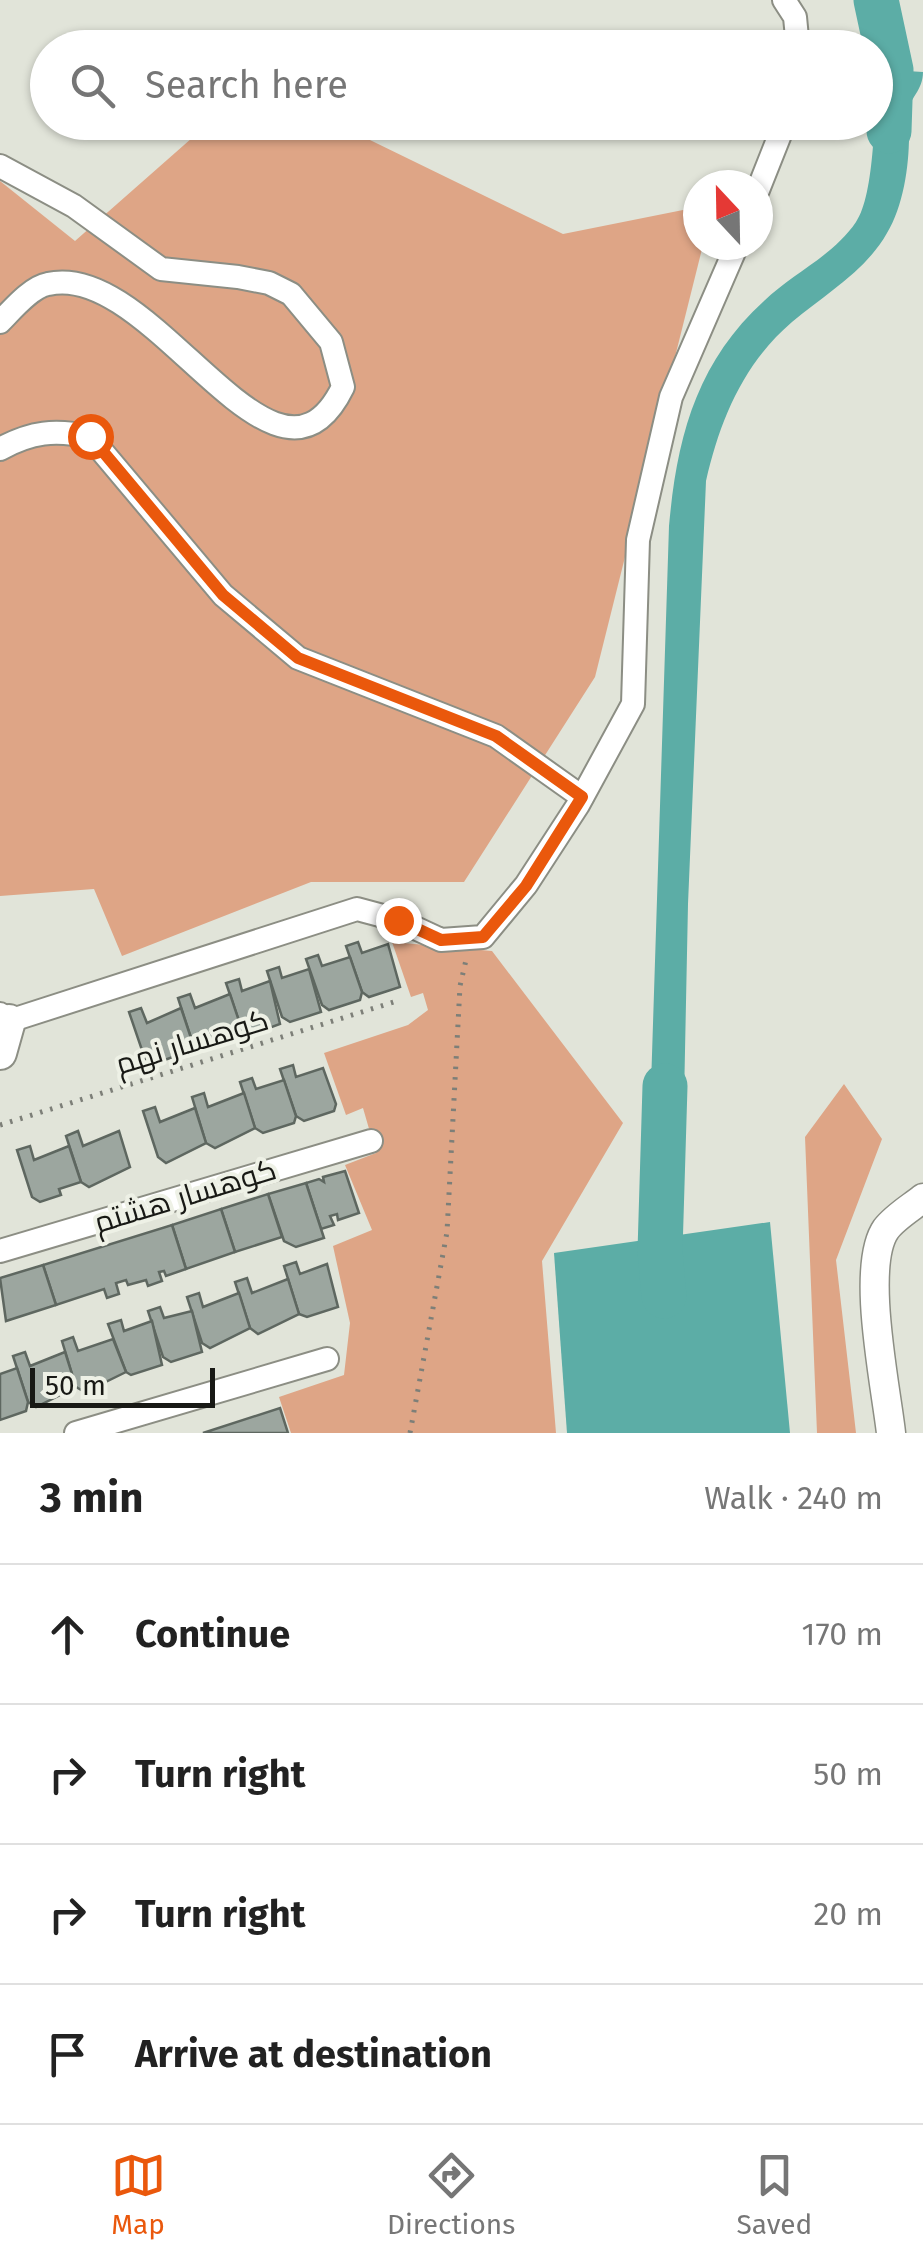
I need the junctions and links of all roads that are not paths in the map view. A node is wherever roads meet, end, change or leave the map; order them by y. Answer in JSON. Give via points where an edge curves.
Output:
{"nodes":[{"id":1,"x":784,"y":0,"type":"edge"},
{"id":2,"x":796,"y":30,"type":"edge"},
{"id":3,"x":778,"y":140,"type":"edge"},
{"id":4,"x":0,"y":166,"type":"edge"},
{"id":5,"x":766,"y":170,"type":"edge"},
{"id":6,"x":730,"y":260,"type":"edge"},
{"id":7,"x":0,"y":322,"type":"edge"},
{"id":8,"x":0,"y":449,"type":"edge"},
{"id":9,"x":582,"y":797,"type":"junction"},
{"id":10,"x":3,"y":1030,"type":"edge"},
{"id":11,"x":371,"y":1141,"type":"dead end"},
{"id":12,"x":923,"y":1198,"type":"edge"},
{"id":13,"x":0,"y":1251,"type":"edge"},
{"id":14,"x":327,"y":1359,"type":"dead end"},
{"id":15,"x":76,"y":1433,"type":"edge"},
{"id":16,"x":891,"y":1433,"type":"edge"}],
"edges":[{"from":1,"to":2,"type":"street"},
{"from":3,"to":5,"type":"street"},
{"from":4,"to":7,"type":"street","via":[[74,206],[161,269],[254,280],[291,294],[331,342],[342,386],[313,424],[280,430],[256,417],[134,309],[97,288],[43,284]]},
{"from":6,"to":9,"type":"street","via":[[671,397],[642,522],[633,704]]},
{"from":8,"to":9,"type":"street","via":[[24,436],[60,430],[90,436],[223,595],[298,658],[496,736]]},
{"from":9,"to":10,"type":"street","via":[[526,886],[483,937],[441,940],[358,908]]},
{"from":11,"to":13,"type":"street","name":"کوهسار هشتم"},
{"from":12,"to":16,"type":"street","via":[[886,1228],[877,1252]]},
{"from":14,"to":15,"type":"street"}]}
